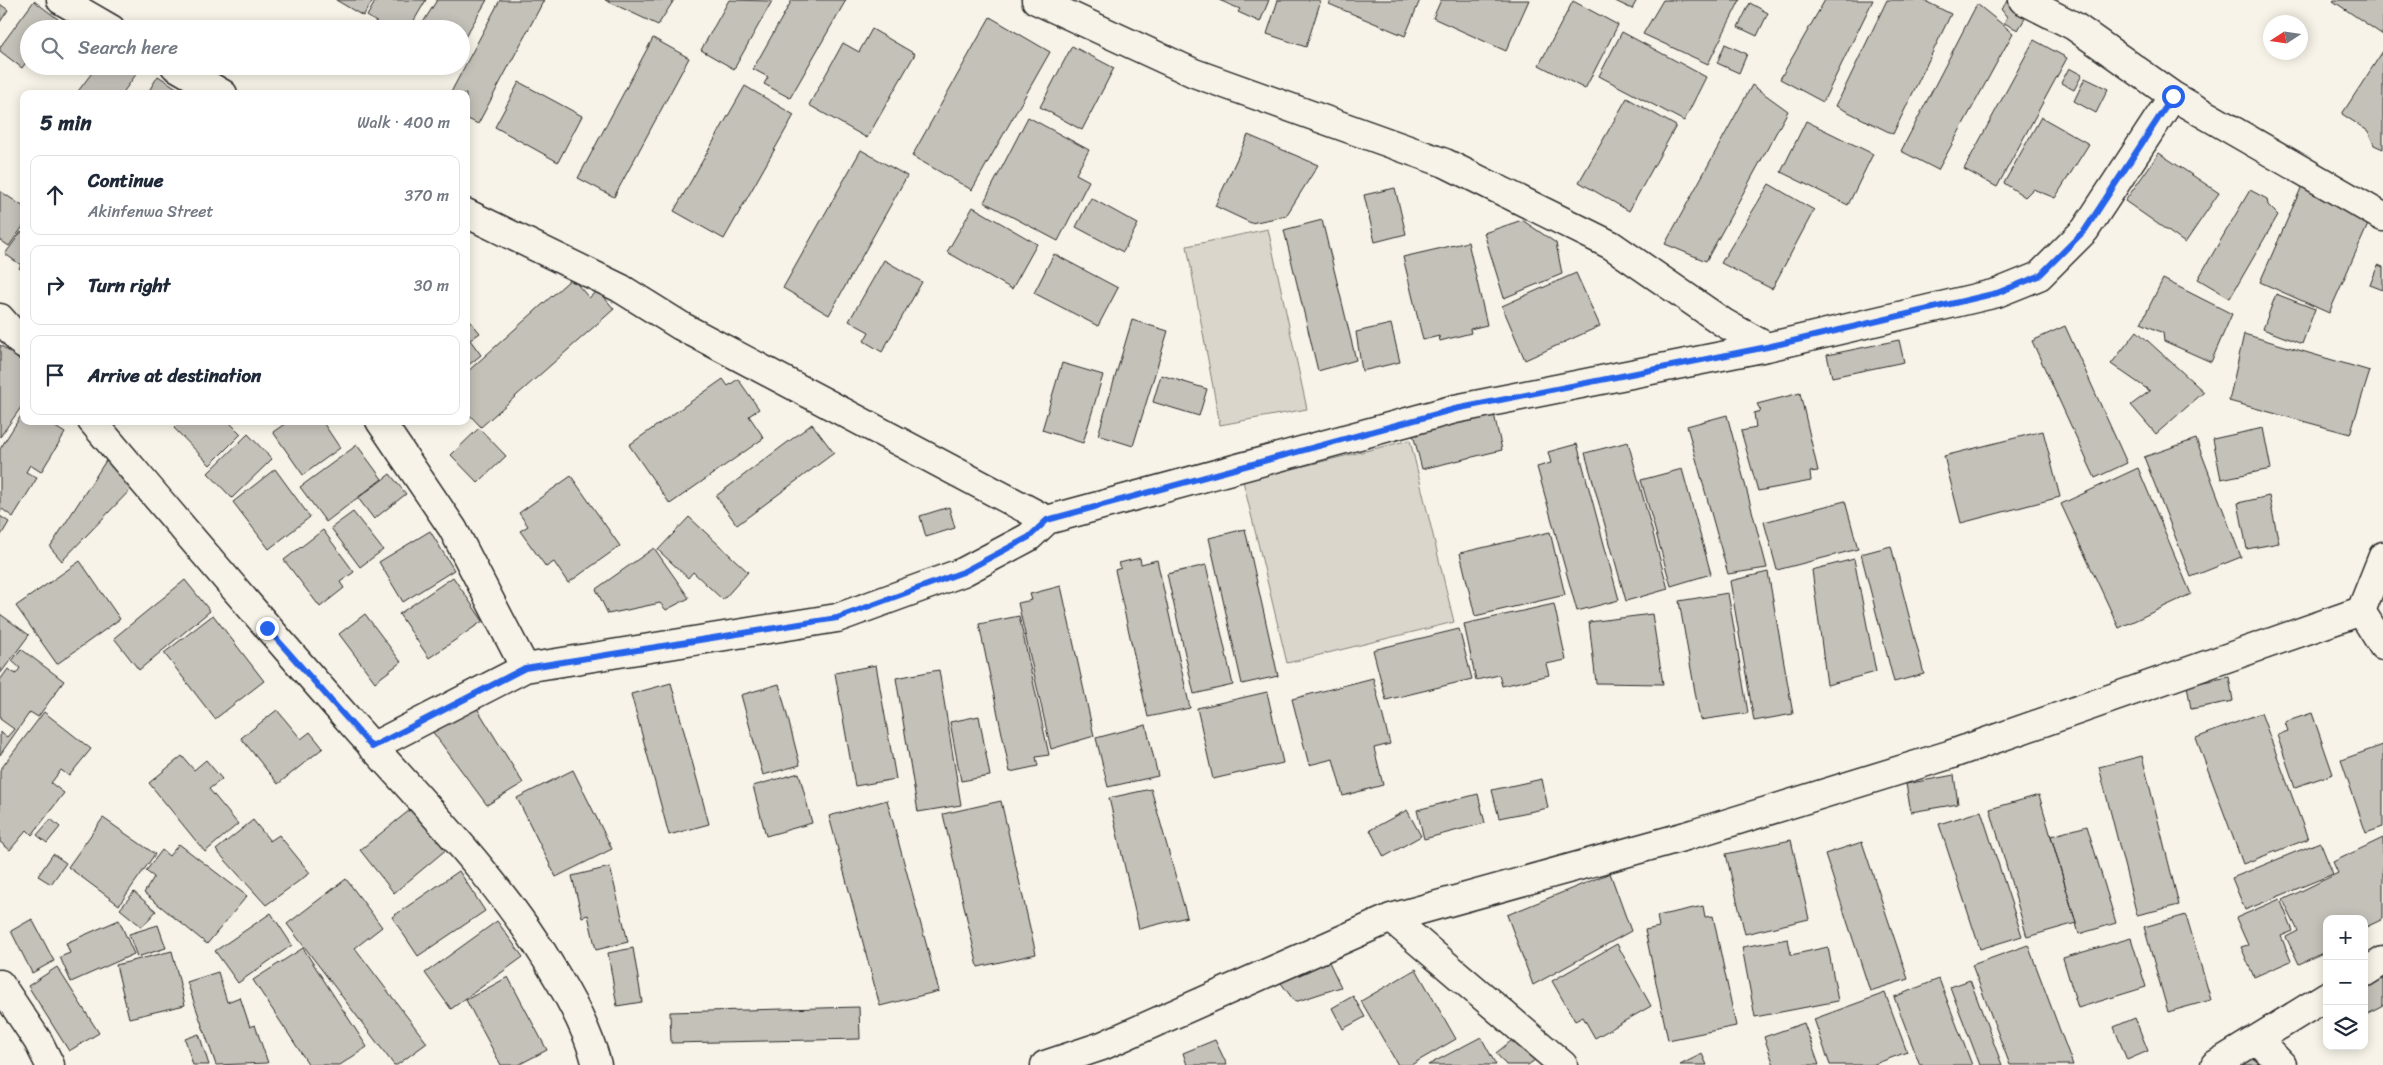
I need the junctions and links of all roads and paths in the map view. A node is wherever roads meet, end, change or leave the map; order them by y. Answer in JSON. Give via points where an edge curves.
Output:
{"nodes":[{"id":1,"x":61,"y":0,"type":"edge"},
{"id":2,"x":1036,"y":0,"type":"edge"},
{"id":3,"x":2023,"y":0,"type":"edge"},
{"id":4,"x":95,"y":20,"type":"edge"},
{"id":5,"x":191,"y":75,"type":"edge"},
{"id":6,"x":216,"y":90,"type":"edge"},
{"id":7,"x":2173,"y":96,"type":"junction"},
{"id":8,"x":470,"y":215,"type":"edge"},
{"id":9,"x":2383,"y":217,"type":"edge"},
{"id":10,"x":0,"y":318,"type":"edge"},
{"id":11,"x":20,"y":340,"type":"edge"},
{"id":12,"x":1767,"y":347,"type":"junction"},
{"id":13,"x":95,"y":425,"type":"edge"},
{"id":14,"x":383,"y":425,"type":"edge"},
{"id":15,"x":1047,"y":520,"type":"junction"},
{"id":16,"x":2383,"y":556,"type":"edge"},
{"id":17,"x":2361,"y":611,"type":"junction"},
{"id":18,"x":2383,"y":646,"type":"edge"},
{"id":19,"x":525,"y":668,"type":"junction"},
{"id":20,"x":372,"y":747,"type":"junction"},
{"id":21,"x":1391,"y":918,"type":"junction"},
{"id":22,"x":2383,"y":961,"type":"edge"},
{"id":23,"x":2368,"y":970,"type":"edge"},
{"id":24,"x":0,"y":984,"type":"edge"},
{"id":25,"x":2323,"y":999,"type":"edge"},
{"id":26,"x":2258,"y":1040,"type":"junction"},
{"id":27,"x":50,"y":1065,"type":"edge"},
{"id":28,"x":597,"y":1065,"type":"edge"},
{"id":29,"x":1044,"y":1065,"type":"edge"},
{"id":30,"x":1563,"y":1065,"type":"edge"},
{"id":31,"x":2215,"y":1065,"type":"edge"},
{"id":32,"x":2282,"y":1065,"type":"edge"}],
"edges":[{"from":1,"to":4,"type":"street"},
{"from":2,"to":12,"type":"street","via":[[1194,73],[1445,163],[1611,245],[1724,323]]},
{"from":3,"to":7,"type":"street","via":[[2074,26]]},
{"from":5,"to":6,"type":"street"},
{"from":7,"to":9,"type":"street"},
{"from":7,"to":12,"type":"street","via":[[2085,230],[2039,276],[1997,293]]},
{"from":8,"to":15,"type":"street","via":[[620,288],[681,326]]},
{"from":10,"to":11,"type":"street"},
{"from":12,"to":15,"type":"street","via":[[1455,409]]},
{"from":13,"to":20,"type":"street"},
{"from":14,"to":19,"type":"street","via":[[453,529]]},
{"from":15,"to":19,"type":"street","via":[[1029,537],[963,572],[837,618]]},
{"from":16,"to":17,"type":"street"},
{"from":17,"to":18,"type":"street"},
{"from":17,"to":21,"type":"street","via":[[1949,755],[1686,836]]},
{"from":19,"to":20,"type":"street"},
{"from":20,"to":28,"type":"street","via":[[456,836],[534,936],[571,1000]]},
{"from":21,"to":29,"type":"street","via":[[1102,1046]]},
{"from":21,"to":30,"type":"street"},
{"from":22,"to":23,"type":"street"},
{"from":24,"to":27,"type":"street"},
{"from":25,"to":26,"type":"street"},
{"from":26,"to":31,"type":"street"},
{"from":26,"to":32,"type":"street"}]}
